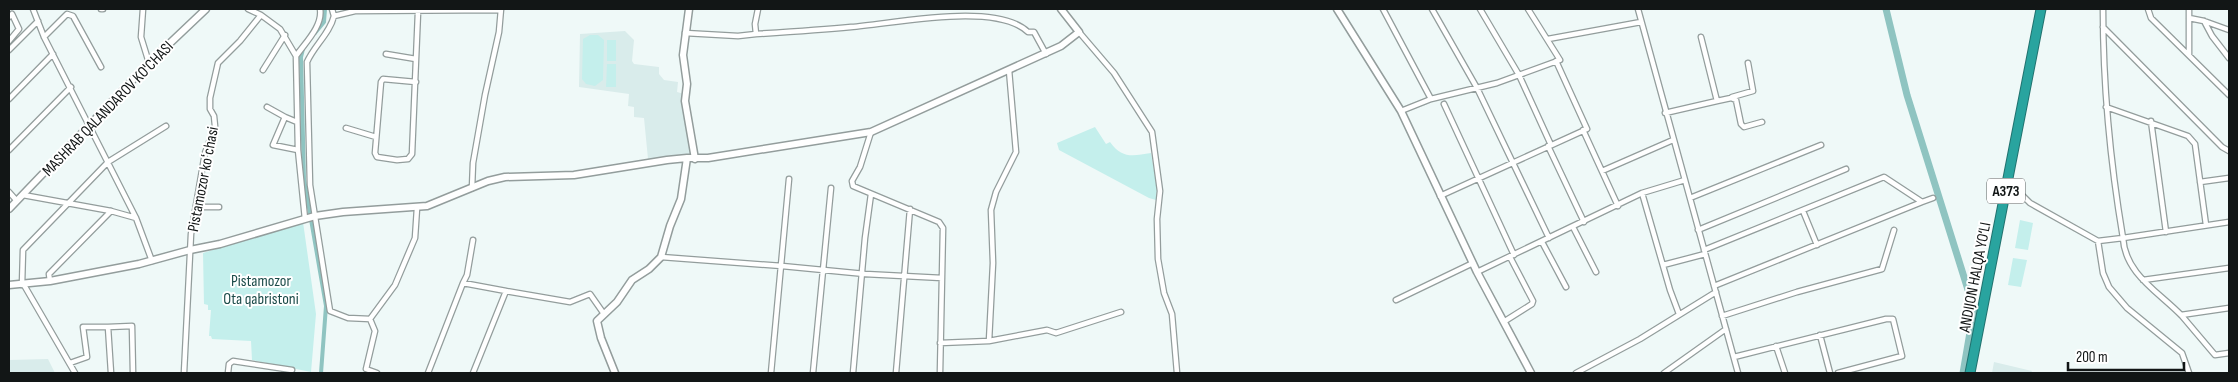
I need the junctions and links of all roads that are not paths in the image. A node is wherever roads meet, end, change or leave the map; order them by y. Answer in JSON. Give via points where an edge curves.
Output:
{"nodes":[{"id":1,"x":16,"y":9,"type":"edge"},
{"id":2,"x":33,"y":9,"type":"edge"},
{"id":3,"x":143,"y":9,"type":"edge"},
{"id":4,"x":206,"y":9,"type":"edge"},
{"id":5,"x":248,"y":9,"type":"edge"},
{"id":6,"x":320,"y":9,"type":"edge"},
{"id":7,"x":332,"y":9,"type":"edge"},
{"id":8,"x":501,"y":9,"type":"edge"},
{"id":9,"x":689,"y":9,"type":"edge"},
{"id":10,"x":758,"y":9,"type":"edge"},
{"id":11,"x":1061,"y":9,"type":"edge"},
{"id":12,"x":1337,"y":9,"type":"edge"},
{"id":13,"x":1383,"y":9,"type":"edge"},
{"id":14,"x":1432,"y":9,"type":"edge"},
{"id":15,"x":1480,"y":9,"type":"edge"},
{"id":16,"x":1528,"y":9,"type":"edge"},
{"id":17,"x":1638,"y":9,"type":"edge"},
{"id":18,"x":2041,"y":9,"type":"edge"},
{"id":19,"x":2046,"y":9,"type":"edge"},
{"id":20,"x":2103,"y":9,"type":"edge"},
{"id":21,"x":2148,"y":9,"type":"edge"},
{"id":22,"x":2189,"y":9,"type":"edge"},
{"id":23,"x":418,"y":12,"type":"junction"},
{"id":24,"x":10,"y":15,"type":"edge"},
{"id":25,"x":261,"y":15,"type":"junction"},
{"id":26,"x":334,"y":16,"type":"junction"},
{"id":27,"x":2189,"y":18,"type":"junction"},
{"id":28,"x":38,"y":21,"type":"junction"},
{"id":29,"x":2204,"y":21,"type":"junction"},
{"id":30,"x":1641,"y":22,"type":"junction"},
{"id":31,"x":2103,"y":27,"type":"junction"},
{"id":32,"x":2229,"y":30,"type":"edge"},
{"id":33,"x":1079,"y":32,"type":"junction"},
{"id":34,"x":685,"y":33,"type":"junction"},
{"id":35,"x":756,"y":34,"type":"junction"},
{"id":36,"x":284,"y":36,"type":"junction"},
{"id":37,"x":44,"y":37,"type":"junction"},
{"id":38,"x":1702,"y":37,"type":"dead end"},
{"id":39,"x":1548,"y":39,"type":"junction"},
{"id":40,"x":9,"y":41,"type":"edge"},
{"id":41,"x":9,"y":50,"type":"edge"},
{"id":42,"x":53,"y":54,"type":"junction"},
{"id":43,"x":386,"y":54,"type":"dead end"},
{"id":44,"x":1046,"y":54,"type":"junction"},
{"id":45,"x":2189,"y":55,"type":"junction"},
{"id":46,"x":296,"y":56,"type":"junction"},
{"id":47,"x":2229,"y":58,"type":"edge"},
{"id":48,"x":416,"y":59,"type":"junction"},
{"id":49,"x":1556,"y":62,"type":"junction"},
{"id":50,"x":150,"y":63,"type":"junction"},
{"id":51,"x":1748,"y":63,"type":"dead end"},
{"id":52,"x":101,"y":67,"type":"dead end"},
{"id":53,"x":263,"y":70,"type":"dead end"},
{"id":54,"x":1010,"y":70,"type":"junction"},
{"id":55,"x":1518,"y":76,"type":"junction"},
{"id":56,"x":416,"y":82,"type":"junction"},
{"id":57,"x":71,"y":87,"type":"junction"},
{"id":58,"x":1477,"y":88,"type":"junction"},
{"id":59,"x":2229,"y":95,"type":"edge"},
{"id":60,"x":1731,"y":98,"type":"junction"},
{"id":61,"x":9,"y":99,"type":"edge"},
{"id":62,"x":1431,"y":99,"type":"junction"},
{"id":63,"x":1717,"y":101,"type":"junction"},
{"id":64,"x":1444,"y":104,"type":"dead end"},
{"id":65,"x":267,"y":107,"type":"dead end"},
{"id":66,"x":2106,"y":107,"type":"junction"},
{"id":67,"x":1401,"y":111,"type":"junction"},
{"id":68,"x":1665,"y":113,"type":"junction"},
{"id":69,"x":285,"y":116,"type":"junction"},
{"id":70,"x":297,"y":122,"type":"junction"},
{"id":71,"x":1762,"y":122,"type":"dead end"},
{"id":72,"x":2150,"y":122,"type":"junction"},
{"id":73,"x":90,"y":124,"type":"junction"},
{"id":74,"x":166,"y":126,"type":"dead end"},
{"id":75,"x":346,"y":128,"type":"dead end"},
{"id":76,"x":1583,"y":130,"type":"junction"},
{"id":77,"x":871,"y":132,"type":"junction"},
{"id":78,"x":376,"y":137,"type":"junction"},
{"id":79,"x":1673,"y":140,"type":"junction"},
{"id":80,"x":1821,"y":145,"type":"dead end"},
{"id":81,"x":1550,"y":146,"type":"junction"},
{"id":82,"x":9,"y":150,"type":"edge"},
{"id":83,"x":298,"y":150,"type":"junction"},
{"id":84,"x":2229,"y":151,"type":"edge"},
{"id":85,"x":687,"y":158,"type":"junction"},
{"id":86,"x":695,"y":159,"type":"junction"},
{"id":87,"x":108,"y":162,"type":"junction"},
{"id":88,"x":1514,"y":162,"type":"junction"},
{"id":89,"x":1846,"y":169,"type":"dead end"},
{"id":90,"x":1602,"y":171,"type":"junction"},
{"id":91,"x":2229,"y":178,"type":"edge"},
{"id":92,"x":789,"y":179,"type":"dead end"},
{"id":93,"x":1479,"y":179,"type":"junction"},
{"id":94,"x":1685,"y":180,"type":"junction"},
{"id":95,"x":2200,"y":182,"type":"junction"},
{"id":96,"x":472,"y":188,"type":"junction"},
{"id":97,"x":831,"y":188,"type":"dead end"},
{"id":98,"x":2012,"y":189,"type":"junction"},
{"id":99,"x":9,"y":192,"type":"edge"},
{"id":100,"x":1642,"y":192,"type":"junction"},
{"id":101,"x":872,"y":194,"type":"junction"},
{"id":102,"x":23,"y":195,"type":"junction"},
{"id":103,"x":1440,"y":196,"type":"junction"},
{"id":104,"x":1690,"y":198,"type":"junction"},
{"id":105,"x":1933,"y":198,"type":"dead end"},
{"id":106,"x":17,"y":201,"type":"junction"},
{"id":107,"x":1922,"y":202,"type":"junction"},
{"id":108,"x":70,"y":203,"type":"junction"},
{"id":109,"x":1618,"y":206,"type":"junction"},
{"id":110,"x":196,"y":207,"type":"junction"},
{"id":111,"x":219,"y":207,"type":"dead end"},
{"id":112,"x":417,"y":208,"type":"junction"},
{"id":113,"x":9,"y":209,"type":"edge"},
{"id":114,"x":910,"y":209,"type":"junction"},
{"id":115,"x":1803,"y":210,"type":"junction"},
{"id":116,"x":111,"y":211,"type":"junction"},
{"id":117,"x":314,"y":217,"type":"junction"},
{"id":118,"x":136,"y":218,"type":"junction"},
{"id":119,"x":305,"y":219,"type":"junction"},
{"id":120,"x":1584,"y":222,"type":"junction"},
{"id":121,"x":2229,"y":222,"type":"edge"},
{"id":122,"x":2206,"y":225,"type":"junction"},
{"id":123,"x":1573,"y":227,"type":"junction"},
{"id":124,"x":1698,"y":230,"type":"junction"},
{"id":125,"x":1894,"y":230,"type":"dead end"},
{"id":126,"x":2166,"y":232,"type":"junction"},
{"id":127,"x":1550,"y":238,"type":"junction"},
{"id":128,"x":2123,"y":238,"type":"junction"},
{"id":129,"x":473,"y":240,"type":"dead end"},
{"id":130,"x":2098,"y":241,"type":"junction"},
{"id":131,"x":1542,"y":242,"type":"junction"},
{"id":132,"x":1817,"y":245,"type":"junction"},
{"id":133,"x":190,"y":250,"type":"junction"},
{"id":134,"x":1705,"y":252,"type":"junction"},
{"id":135,"x":1512,"y":256,"type":"junction"},
{"id":136,"x":662,"y":258,"type":"junction"},
{"id":137,"x":152,"y":260,"type":"junction"},
{"id":138,"x":1473,"y":263,"type":"junction"},
{"id":139,"x":1664,"y":265,"type":"junction"},
{"id":140,"x":782,"y":266,"type":"junction"},
{"id":141,"x":2229,"y":268,"type":"edge"},
{"id":142,"x":823,"y":270,"type":"junction"},
{"id":143,"x":1477,"y":272,"type":"junction"},
{"id":144,"x":1596,"y":272,"type":"dead end"},
{"id":145,"x":862,"y":273,"type":"junction"},
{"id":146,"x":904,"y":277,"type":"junction"},
{"id":147,"x":942,"y":278,"type":"junction"},
{"id":148,"x":2144,"y":280,"type":"junction"},
{"id":149,"x":50,"y":281,"type":"junction"},
{"id":150,"x":463,"y":283,"type":"junction"},
{"id":151,"x":9,"y":285,"type":"edge"},
{"id":152,"x":23,"y":285,"type":"junction"},
{"id":153,"x":1714,"y":286,"type":"junction"},
{"id":154,"x":1566,"y":287,"type":"dead end"},
{"id":155,"x":506,"y":291,"type":"junction"},
{"id":156,"x":1716,"y":292,"type":"junction"},
{"id":157,"x":1396,"y":300,"type":"dead end"},
{"id":158,"x":2229,"y":308,"type":"edge"},
{"id":159,"x":1121,"y":312,"type":"dead end"},
{"id":160,"x":604,"y":314,"type":"junction"},
{"id":161,"x":1679,"y":314,"type":"junction"},
{"id":162,"x":2181,"y":315,"type":"junction"},
{"id":163,"x":1722,"y":316,"type":"junction"},
{"id":164,"x":370,"y":319,"type":"junction"},
{"id":165,"x":1505,"y":321,"type":"junction"},
{"id":166,"x":108,"y":327,"type":"junction"},
{"id":167,"x":1726,"y":329,"type":"junction"},
{"id":168,"x":1820,"y":335,"type":"junction"},
{"id":169,"x":989,"y":341,"type":"junction"},
{"id":170,"x":940,"y":343,"type":"junction"},
{"id":171,"x":1776,"y":346,"type":"junction"},
{"id":172,"x":2229,"y":353,"type":"edge"},
{"id":173,"x":1734,"y":357,"type":"junction"},
{"id":174,"x":70,"y":363,"type":"junction"},
{"id":175,"x":292,"y":370,"type":"dead end"},
{"id":176,"x":75,"y":373,"type":"edge"},
{"id":177,"x":110,"y":373,"type":"edge"},
{"id":178,"x":133,"y":373,"type":"edge"},
{"id":179,"x":184,"y":373,"type":"edge"},
{"id":180,"x":228,"y":373,"type":"edge"},
{"id":181,"x":377,"y":373,"type":"edge"},
{"id":182,"x":428,"y":373,"type":"edge"},
{"id":183,"x":474,"y":373,"type":"edge"},
{"id":184,"x":615,"y":373,"type":"edge"},
{"id":185,"x":771,"y":373,"type":"edge"},
{"id":186,"x":813,"y":373,"type":"edge"},
{"id":187,"x":853,"y":373,"type":"edge"},
{"id":188,"x":896,"y":373,"type":"edge"},
{"id":189,"x":940,"y":373,"type":"edge"},
{"id":190,"x":1177,"y":373,"type":"edge"},
{"id":191,"x":1532,"y":373,"type":"edge"},
{"id":192,"x":1576,"y":373,"type":"edge"},
{"id":193,"x":1664,"y":373,"type":"edge"},
{"id":194,"x":1738,"y":373,"type":"edge"},
{"id":195,"x":1785,"y":373,"type":"edge"},
{"id":196,"x":1830,"y":373,"type":"edge"},
{"id":197,"x":1838,"y":373,"type":"edge"},
{"id":198,"x":1970,"y":373,"type":"edge"},
{"id":199,"x":1976,"y":373,"type":"edge"},
{"id":200,"x":2189,"y":373,"type":"edge"}],
"edges":[{"from":1,"to":24,"type":"street"},
{"from":2,"to":28,"type":"street"},
{"from":3,"to":50,"type":"street","via":[[141,41]]},
{"from":4,"to":50,"type":"street","name":"MASHRAB QALANDAROV KO'CHASI"},
{"from":5,"to":25,"type":"street"},
{"from":6,"to":46,"type":"street","via":[[316,27]]},
{"from":7,"to":26,"type":"street"},
{"from":8,"to":23,"type":"street"},
{"from":8,"to":96,"type":"street","via":[[475,149]]},
{"from":9,"to":34,"type":"street"},
{"from":10,"to":35,"type":"street","via":[[754,24]]},
{"from":11,"to":33,"type":"street"},
{"from":12,"to":67,"type":"street"},
{"from":13,"to":62,"type":"street"},
{"from":14,"to":58,"type":"street"},
{"from":15,"to":55,"type":"street"},
{"from":16,"to":39,"type":"street"},
{"from":17,"to":30,"type":"street"},
{"from":18,"to":198,"type":"highway","name":"ANDIJON HALQA YO‘LI","number":"A373"},
{"from":19,"to":98,"type":"highway","name":"ANDIJON HALQA YO‘LI","number":"A373"},
{"from":20,"to":31,"type":"street"},
{"from":21,"to":45,"type":"street","via":[[2148,16]]},
{"from":22,"to":27,"type":"street"},
{"from":23,"to":26,"type":"street","via":[[355,11]]},
{"from":23,"to":48,"type":"street"},
{"from":24,"to":40,"type":"street","via":[[19,30]]},
{"from":25,"to":36,"type":"street"},
{"from":25,"to":110,"type":"street","name":"Pistamozor koʻchasi","via":[[218,63],[210,98],[215,126],[205,153]]},
{"from":26,"to":117,"type":"street","via":[[307,62],[309,170]]},
{"from":27,"to":29,"type":"street"},
{"from":27,"to":45,"type":"street"},
{"from":28,"to":37,"type":"street"},
{"from":28,"to":41,"type":"street"},
{"from":29,"to":32,"type":"street"},
{"from":29,"to":47,"type":"street"},
{"from":30,"to":39,"type":"street"},
{"from":30,"to":68,"type":"street"},
{"from":31,"to":66,"type":"street"},
{"from":31,"to":84,"type":"street"},
{"from":33,"to":44,"type":"street","name":"Pistamozor koʻchasi"},
{"from":33,"to":190,"type":"street","via":[[1114,73],[1152,132],[1160,190],[1158,259],[1164,293],[1172,314]]},
{"from":34,"to":35,"type":"street"},
{"from":34,"to":86,"type":"street","via":[[685,101]]},
{"from":35,"to":44,"type":"street","via":[[853,27],[939,16],[983,17],[1034,32]]},
{"from":36,"to":46,"type":"street"},
{"from":36,"to":53,"type":"street"},
{"from":37,"to":42,"type":"street"},
{"from":37,"to":52,"type":"street","via":[[70,14]]},
{"from":38,"to":63,"type":"street"},
{"from":39,"to":49,"type":"street","via":[[1560,60]]},
{"from":42,"to":57,"type":"street"},
{"from":42,"to":61,"type":"street"},
{"from":43,"to":48,"type":"street"},
{"from":44,"to":54,"type":"street","name":"Pistamozor koʻchasi"},
{"from":45,"to":59,"type":"street"},
{"from":46,"to":70,"type":"street"},
{"from":48,"to":56,"type":"street"},
{"from":49,"to":55,"type":"street"},
{"from":49,"to":76,"type":"street","via":[[1587,129]]},
{"from":50,"to":73,"type":"street","name":"MASHRAB QALANDAROV KO'CHASI"},
{"from":51,"to":60,"type":"street","via":[[1754,91]]},
{"from":54,"to":77,"type":"street","name":"Pistamozor koʻchasi"},
{"from":54,"to":169,"type":"street","via":[[1016,152],[996,192],[991,210],[993,263]]},
{"from":55,"to":58,"type":"street"},
{"from":55,"to":81,"type":"street"},
{"from":56,"to":78,"type":"street","via":[[382,80]]},
{"from":56,"to":78,"type":"street","via":[[411,157],[397,160],[377,157]]},
{"from":57,"to":73,"type":"street"},
{"from":57,"to":82,"type":"street"},
{"from":58,"to":62,"type":"street"},
{"from":58,"to":88,"type":"street"},
{"from":60,"to":63,"type":"street"},
{"from":60,"to":71,"type":"street","via":[[1736,100],[1742,126]]},
{"from":62,"to":67,"type":"street"},
{"from":63,"to":68,"type":"street"},
{"from":64,"to":93,"type":"street"},
{"from":65,"to":69,"type":"street"},
{"from":66,"to":72,"type":"street"},
{"from":66,"to":128,"type":"street"},
{"from":67,"to":103,"type":"street"},
{"from":68,"to":79,"type":"street"},
{"from":69,"to":70,"type":"street"},
{"from":69,"to":83,"type":"street","via":[[273,145]]},
{"from":70,"to":83,"type":"street"},
{"from":72,"to":95,"type":"street","via":[[2192,140]]},
{"from":72,"to":126,"type":"street"},
{"from":73,"to":87,"type":"street"},
{"from":73,"to":102,"type":"street","name":"MASHRAB QALANDAROV KO'CHASI"},
{"from":74,"to":87,"type":"street"},
{"from":75,"to":78,"type":"street"},
{"from":76,"to":81,"type":"street"},
{"from":76,"to":90,"type":"street"},
{"from":77,"to":86,"type":"street","name":"Pistamozor koʻchasi"},
{"from":77,"to":101,"type":"street","via":[[852,183]]},
{"from":79,"to":90,"type":"street"},
{"from":79,"to":94,"type":"street"},
{"from":80,"to":104,"type":"street"},
{"from":81,"to":88,"type":"street"},
{"from":81,"to":120,"type":"street"},
{"from":83,"to":119,"type":"street"},
{"from":85,"to":86,"type":"street","name":"Pistamozor koʻchasi"},
{"from":85,"to":96,"type":"street","name":"Pistamozor koʻchasi","via":[[574,175],[504,177]]},
{"from":85,"to":136,"type":"street","via":[[681,199]]},
{"from":87,"to":108,"type":"street"},
{"from":87,"to":118,"type":"street"},
{"from":88,"to":93,"type":"street"},
{"from":88,"to":127,"type":"street"},
{"from":89,"to":124,"type":"street"},
{"from":90,"to":109,"type":"street"},
{"from":91,"to":95,"type":"street"},
{"from":92,"to":140,"type":"street"},
{"from":93,"to":103,"type":"street"},
{"from":93,"to":135,"type":"street"},
{"from":94,"to":100,"type":"street"},
{"from":94,"to":104,"type":"street"},
{"from":95,"to":122,"type":"street"},
{"from":96,"to":112,"type":"street","name":"Pistamozor koʻchasi"},
{"from":97,"to":142,"type":"street"},
{"from":98,"to":130,"type":"street","via":[[2030,204]]},
{"from":98,"to":199,"type":"highway","name":"ANDIJON HALQA YO‘LI","number":"A373"},
{"from":99,"to":106,"type":"street"},
{"from":100,"to":109,"type":"street"},
{"from":100,"to":139,"type":"street"},
{"from":101,"to":114,"type":"street"},
{"from":101,"to":145,"type":"street"},
{"from":102,"to":106,"type":"street","name":"MASHRAB QALANDAROV KO'CHASI"},
{"from":102,"to":108,"type":"street"},
{"from":103,"to":138,"type":"street"},
{"from":104,"to":124,"type":"street"},
{"from":105,"to":107,"type":"street"},
{"from":106,"to":113,"type":"street","name":"MASHRAB QALANDAROV KO'CHASI"},
{"from":107,"to":115,"type":"street","via":[[1884,177]]},
{"from":107,"to":132,"type":"street"},
{"from":108,"to":116,"type":"street"},
{"from":108,"to":152,"type":"street","via":[[23,250]]},
{"from":109,"to":120,"type":"street"},
{"from":110,"to":111,"type":"street"},
{"from":110,"to":133,"type":"street","name":"Pistamozor koʻchasi"},
{"from":112,"to":117,"type":"street","name":"Pistamozor koʻchasi"},
{"from":112,"to":164,"type":"street","via":[[415,238],[394,285]]},
{"from":114,"to":146,"type":"street"},
{"from":114,"to":147,"type":"street","via":[[942,225]]},
{"from":115,"to":132,"type":"street"},
{"from":115,"to":134,"type":"street"},
{"from":116,"to":118,"type":"street"},
{"from":116,"to":149,"type":"street","via":[[50,274]]},
{"from":117,"to":119,"type":"street","name":"Pistamozor koʻchasi"},
{"from":117,"to":164,"type":"street","via":[[330,311],[348,318]]},
{"from":118,"to":137,"type":"street"},
{"from":119,"to":133,"type":"street","name":"Pistamozor koʻchasi"},
{"from":120,"to":123,"type":"street"},
{"from":121,"to":122,"type":"street"},
{"from":122,"to":126,"type":"street"},
{"from":123,"to":127,"type":"street"},
{"from":123,"to":144,"type":"street"},
{"from":124,"to":134,"type":"street"},
{"from":125,"to":163,"type":"street","via":[[1882,269]]},
{"from":126,"to":128,"type":"street"},
{"from":127,"to":131,"type":"street"},
{"from":128,"to":130,"type":"street"},
{"from":128,"to":148,"type":"street","via":[[2128,261]]},
{"from":129,"to":150,"type":"street"},
{"from":130,"to":200,"type":"street","via":[[2103,273],[2109,287],[2127,308],[2182,353]]},
{"from":131,"to":135,"type":"street"},
{"from":131,"to":154,"type":"street"},
{"from":132,"to":153,"type":"street"},
{"from":133,"to":137,"type":"street"},
{"from":133,"to":179,"type":"street"},
{"from":134,"to":139,"type":"street"},
{"from":134,"to":153,"type":"street"},
{"from":135,"to":143,"type":"street"},
{"from":135,"to":165,"type":"street","via":[[1533,301]]},
{"from":136,"to":140,"type":"street"},
{"from":136,"to":160,"type":"street","via":[[632,280]]},
{"from":137,"to":149,"type":"street"},
{"from":138,"to":143,"type":"street"},
{"from":138,"to":157,"type":"street"},
{"from":139,"to":161,"type":"street"},
{"from":140,"to":142,"type":"street"},
{"from":140,"to":185,"type":"street"},
{"from":141,"to":148,"type":"street"},
{"from":142,"to":145,"type":"street"},
{"from":142,"to":186,"type":"street"},
{"from":143,"to":165,"type":"street"},
{"from":145,"to":146,"type":"street"},
{"from":145,"to":187,"type":"street"},
{"from":146,"to":147,"type":"street"},
{"from":146,"to":188,"type":"street"},
{"from":147,"to":170,"type":"street"},
{"from":148,"to":162,"type":"street"},
{"from":149,"to":152,"type":"street"},
{"from":150,"to":155,"type":"street"},
{"from":150,"to":182,"type":"street"},
{"from":151,"to":152,"type":"street"},
{"from":152,"to":174,"type":"street"},
{"from":153,"to":156,"type":"street"},
{"from":155,"to":160,"type":"street","via":[[570,302],[590,294]]},
{"from":155,"to":183,"type":"street"},
{"from":156,"to":161,"type":"street"},
{"from":156,"to":163,"type":"street"},
{"from":158,"to":162,"type":"street"},
{"from":159,"to":169,"type":"street","via":[[1056,333],[1047,330]]},
{"from":160,"to":184,"type":"street","via":[[597,321],[597,326]]},
{"from":161,"to":192,"type":"street"},
{"from":162,"to":172,"type":"street","via":[[2215,355]]},
{"from":163,"to":167,"type":"street"},
{"from":164,"to":181,"type":"street","via":[[375,331],[366,369]]},
{"from":165,"to":191,"type":"street"},
{"from":166,"to":174,"type":"street","via":[[84,327],[87,357]]},
{"from":166,"to":177,"type":"street"},
{"from":166,"to":178,"type":"street","via":[[132,326]]},
{"from":167,"to":173,"type":"street"},
{"from":167,"to":193,"type":"street"},
{"from":168,"to":171,"type":"street"},
{"from":168,"to":196,"type":"street"},
{"from":168,"to":197,"type":"street","via":[[1892,319],[1902,356]]},
{"from":169,"to":170,"type":"street"},
{"from":170,"to":189,"type":"street"},
{"from":171,"to":173,"type":"street"},
{"from":171,"to":195,"type":"street"},
{"from":173,"to":194,"type":"street"},
{"from":174,"to":176,"type":"street"},
{"from":175,"to":180,"type":"street","via":[[233,361],[229,364]]}]}
